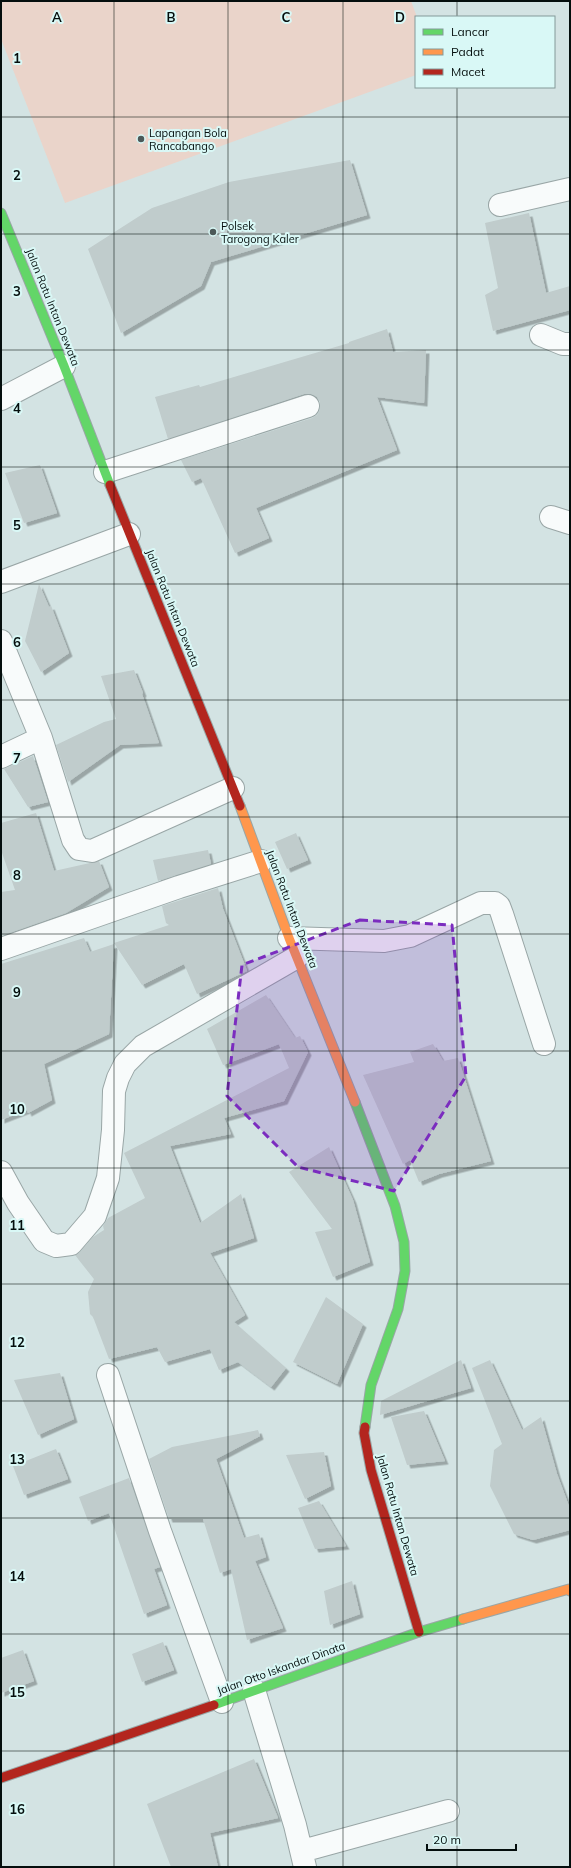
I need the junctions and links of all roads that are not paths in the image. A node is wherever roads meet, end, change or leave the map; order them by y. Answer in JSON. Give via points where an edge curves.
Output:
{"nodes":[{"id":1,"x":570,"y":190,"type":"edge"},
{"id":2,"x":500,"y":205,"type":"dead end"},
{"id":3,"x":1,"y":213,"type":"edge"},
{"id":4,"x":540,"y":335,"type":"dead end"},
{"id":5,"x":570,"y":344,"type":"edge"},
{"id":6,"x":64,"y":366,"type":"junction"},
{"id":7,"x":1,"y":399,"type":"edge"},
{"id":8,"x":308,"y":406,"type":"dead end"},
{"id":9,"x":105,"y":472,"type":"junction"},
{"id":10,"x":129,"y":534,"type":"junction"},
{"id":11,"x":1,"y":582,"type":"edge"},
{"id":12,"x":1,"y":641,"type":"edge"},
{"id":13,"x":41,"y":738,"type":"junction"},
{"id":14,"x":1,"y":757,"type":"edge"},
{"id":15,"x":233,"y":788,"type":"junction"},
{"id":16,"x":261,"y":861,"type":"junction"},
{"id":17,"x":293,"y":947,"type":"junction"},
{"id":18,"x":1,"y":949,"type":"edge"},
{"id":19,"x":544,"y":1044,"type":"dead end"},
{"id":20,"x":1,"y":1172,"type":"edge"},
{"id":21,"x":108,"y":1375,"type":"dead end"},
{"id":22,"x":570,"y":1589,"type":"edge"},
{"id":23,"x":419,"y":1632,"type":"junction"},
{"id":24,"x":254,"y":1690,"type":"junction"},
{"id":25,"x":222,"y":1702,"type":"junction"},
{"id":26,"x":1,"y":1778,"type":"edge"},
{"id":27,"x":448,"y":1811,"type":"dead end"},
{"id":28,"x":303,"y":1859,"type":"edge"}],
"edges":[{"from":1,"to":2,"type":"street"},
{"from":3,"to":6,"type":"street","name":"Jalan Ratu Intan Dewata"},
{"from":4,"to":5,"type":"street","via":[[563,344]]},
{"from":6,"to":7,"type":"street"},
{"from":6,"to":9,"type":"street","name":"Jalan Ratu Intan Dewata"},
{"from":8,"to":9,"type":"street"},
{"from":9,"to":10,"type":"street","name":"Jalan Ratu Intan Dewata"},
{"from":10,"to":11,"type":"street"},
{"from":10,"to":15,"type":"street","name":"Jalan Ratu Intan Dewata"},
{"from":12,"to":13,"type":"street"},
{"from":13,"to":14,"type":"street"},
{"from":13,"to":15,"type":"street","via":[[79,850],[92,851]]},
{"from":15,"to":16,"type":"street","name":"Jalan Ratu Intan Dewata"},
{"from":16,"to":17,"type":"street","name":"Jalan Ratu Intan Dewata"},
{"from":16,"to":18,"type":"street"},
{"from":17,"to":19,"type":"street","via":[[384,941],[410,936],[481,903],[495,903],[502,914]]},
{"from":17,"to":20,"type":"street","via":[[144,1046],[125,1064],[114,1091],[108,1178],[95,1216],[71,1244],[56,1246],[44,1241]]},
{"from":17,"to":23,"type":"street","name":"Jalan Ratu Intan Dewata","via":[[372,1144],[404,1242],[404,1271],[398,1309],[371,1385],[364,1433],[371,1470]]},
{"from":21,"to":25,"type":"street","via":[[160,1531]]},
{"from":22,"to":23,"type":"street","name":"Jalan Otto Iskandar Dinata"},
{"from":23,"to":24,"type":"street","name":"Jalan Otto Iskandar Dinata"},
{"from":24,"to":25,"type":"street","name":"Jalan Otto Iskandar Dinata"},
{"from":24,"to":28,"type":"street"},
{"from":25,"to":26,"type":"street","name":"Jalan Otto Iskandar Dinata"},
{"from":27,"to":28,"type":"street"}]}
